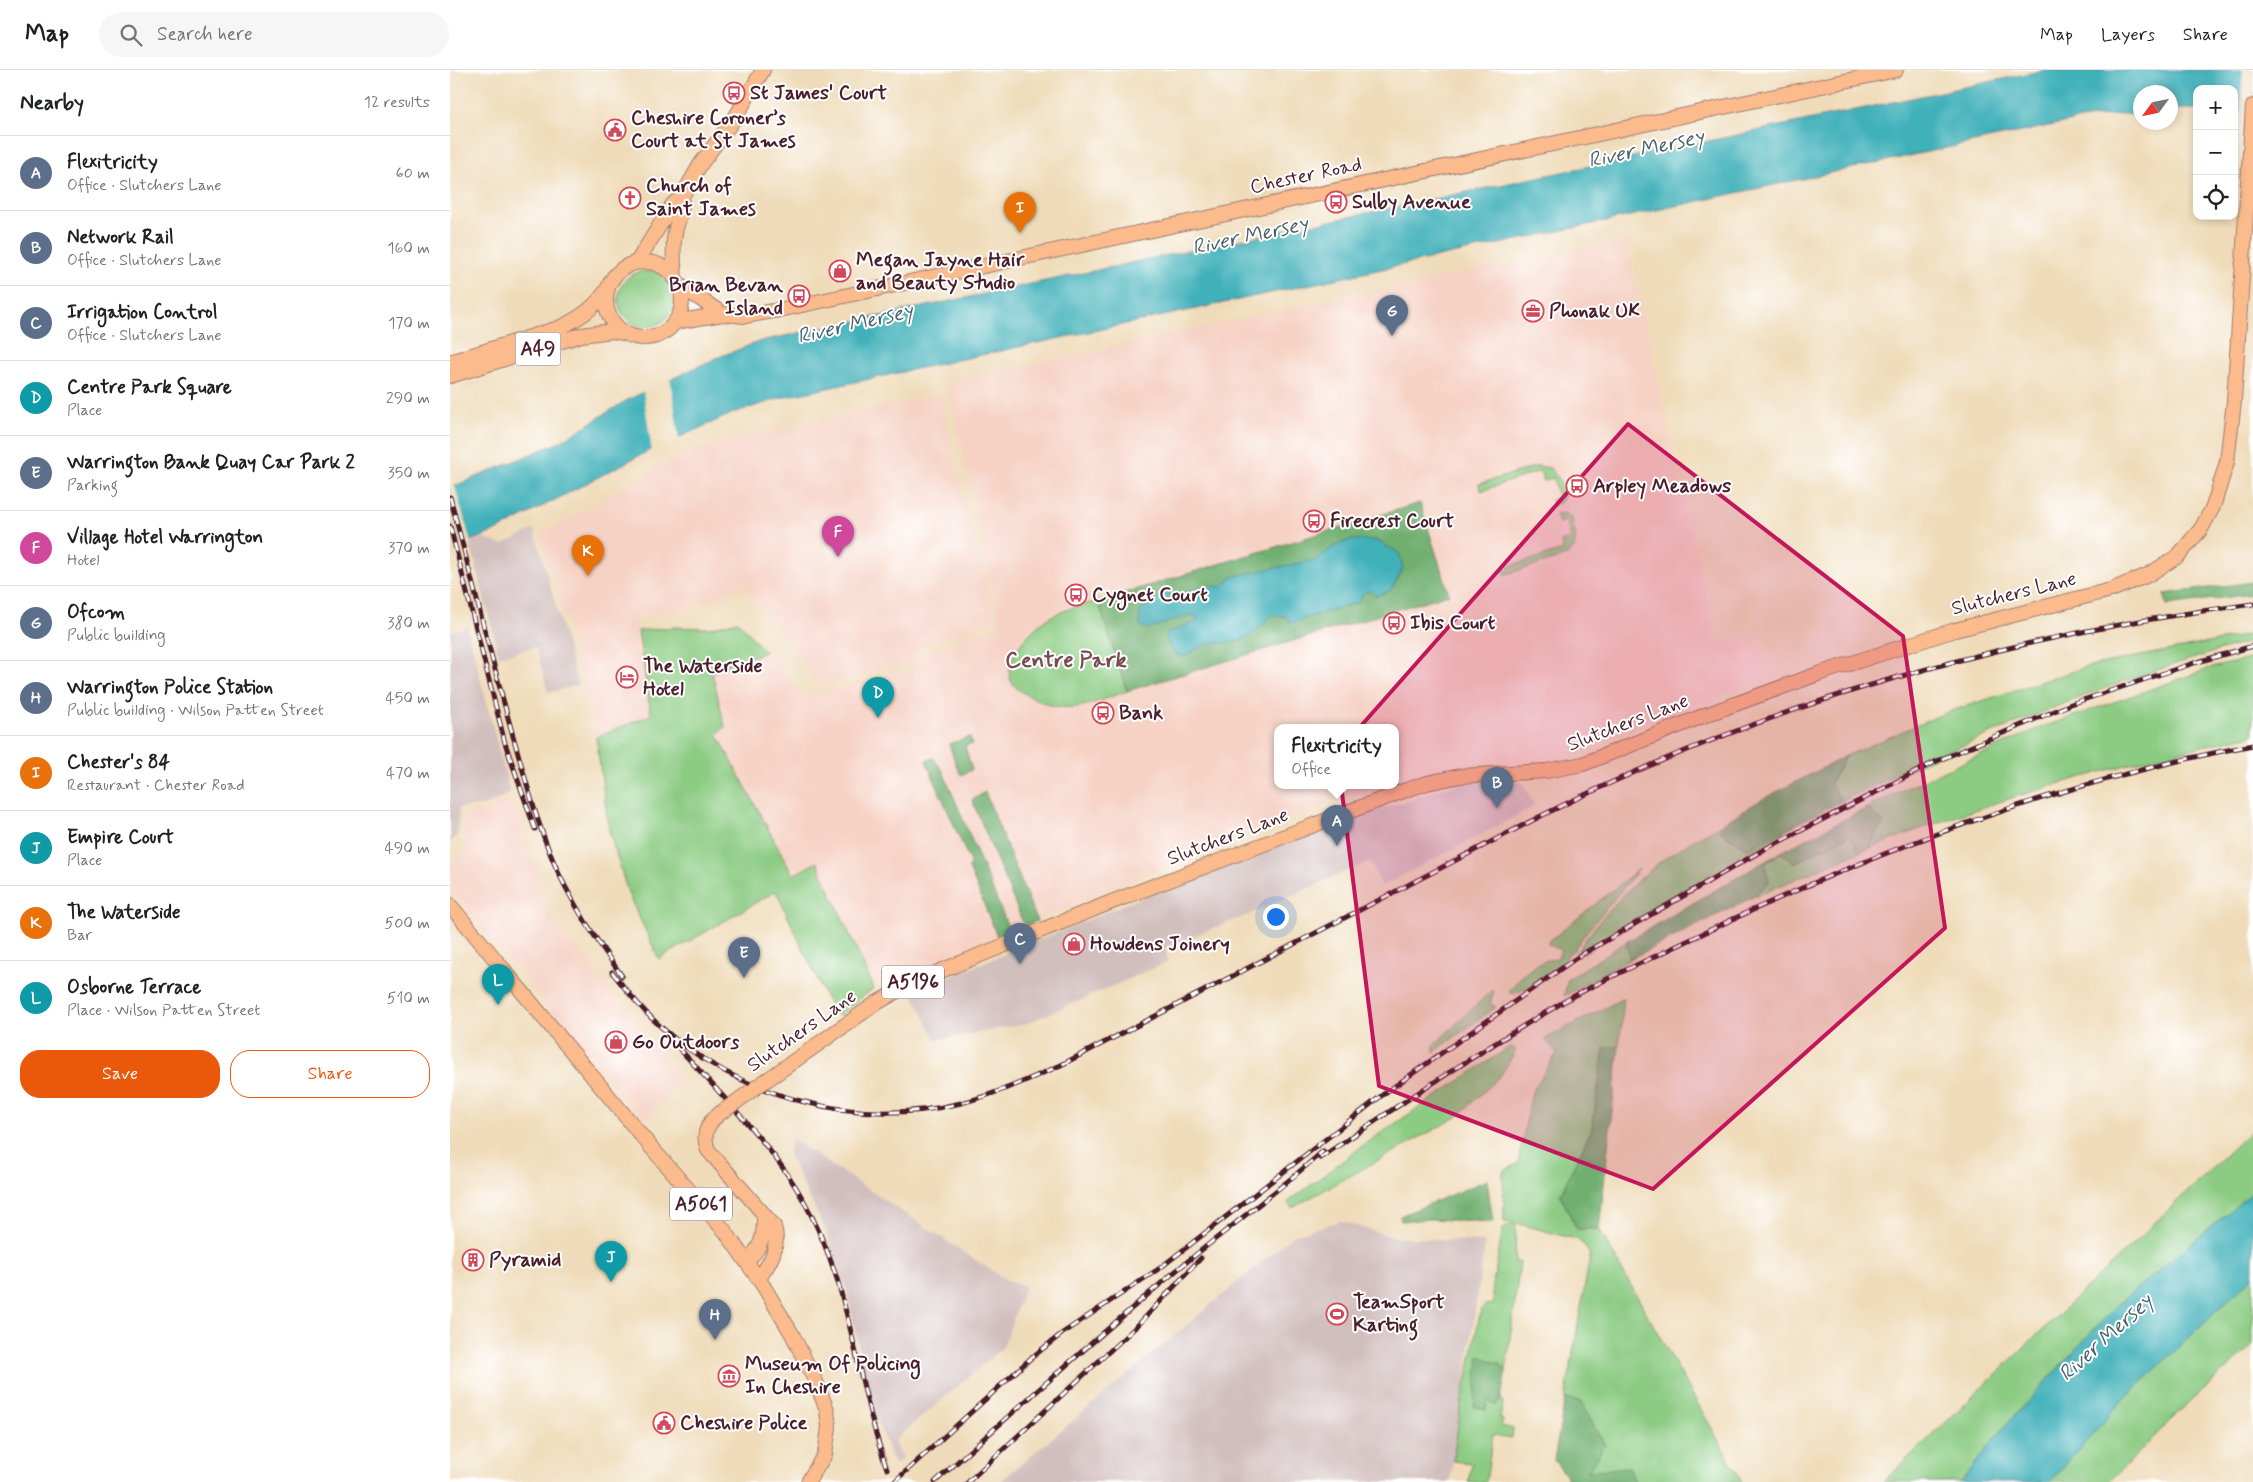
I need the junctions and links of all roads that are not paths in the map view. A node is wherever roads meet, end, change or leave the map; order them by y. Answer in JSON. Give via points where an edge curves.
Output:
{"nodes":[{"id":1,"x":763,"y":70,"type":"edge"},
{"id":2,"x":1896,"y":70,"type":"edge"},
{"id":3,"x":2253,"y":106,"type":"edge"},
{"id":4,"x":2252,"y":121,"type":"edge"},
{"id":5,"x":681,"y":198,"type":"junction"},
{"id":6,"x":637,"y":262,"type":"junction"},
{"id":7,"x":677,"y":282,"type":"junction"},
{"id":8,"x":608,"y":287,"type":"junction"},
{"id":9,"x":723,"y":314,"type":"junction"},
{"id":10,"x":675,"y":322,"type":"junction"},
{"id":11,"x":628,"y":334,"type":"junction"},
{"id":12,"x":450,"y":362,"type":"edge"},
{"id":13,"x":450,"y":376,"type":"edge"},
{"id":14,"x":450,"y":905,"type":"edge"},
{"id":15,"x":764,"y":1216,"type":"junction"},
{"id":16,"x":747,"y":1261,"type":"junction"},
{"id":17,"x":759,"y":1278,"type":"junction"},
{"id":18,"x":808,"y":1482,"type":"edge"}],
"edges":[{"from":1,"to":5,"type":"highway","number":"A49"},
{"from":2,"to":9,"type":"highway","name":"Chester Road","via":[[779,310],[745,316]]},
{"from":3,"to":4,"type":"highway","name":"Slutchers Lane","number":"A5196"},
{"from":4,"to":15,"type":"highway","name":"Slutchers Lane","number":"A5196","bridge":true,"via":[[2234,401],[2227,462],[2213,507],[2178,556],[2163,567],[2112,590],[1955,630],[1818,674],[1584,764],[1546,771],[1460,776],[1406,790],[910,983],[875,1004],[712,1120],[705,1134],[708,1150]]},
{"from":5,"to":6,"type":"highway","number":"A49","via":[[673,204]]},
{"from":5,"to":7,"type":"highway","number":"A49","via":[[684,207],[674,246]]},
{"from":6,"to":7,"type":"highway","via":[[663,267]]},
{"from":6,"to":8,"type":"highway","number":"A49","via":[[616,274]]},
{"from":7,"to":9,"type":"highway","name":"Chester Road"},
{"from":7,"to":10,"type":"highway","number":"A49","via":[[682,298]]},
{"from":8,"to":11,"type":"highway","via":[[608,311],[618,328]]},
{"from":8,"to":12,"type":"highway","number":"A49","via":[[592,308],[559,328]]},
{"from":9,"to":10,"type":"highway","name":"Chester Road"},
{"from":10,"to":11,"type":"highway","number":"A49","via":[[656,336],[641,338]]},
{"from":11,"to":13,"type":"highway","number":"A49","via":[[612,331],[581,335]]},
{"from":14,"to":16,"type":"highway","number":"A5061"},
{"from":15,"to":16,"type":"highway","via":[[761,1245]]},
{"from":15,"to":17,"type":"highway","name":"Slutchers Lane","number":"A5196","via":[[774,1226],[777,1237],[774,1252]]},
{"from":16,"to":17,"type":"highway","number":"A5061"},
{"from":17,"to":18,"type":"highway","number":"A5061","via":[[792,1334],[828,1414],[829,1437],[825,1454]]}]}
